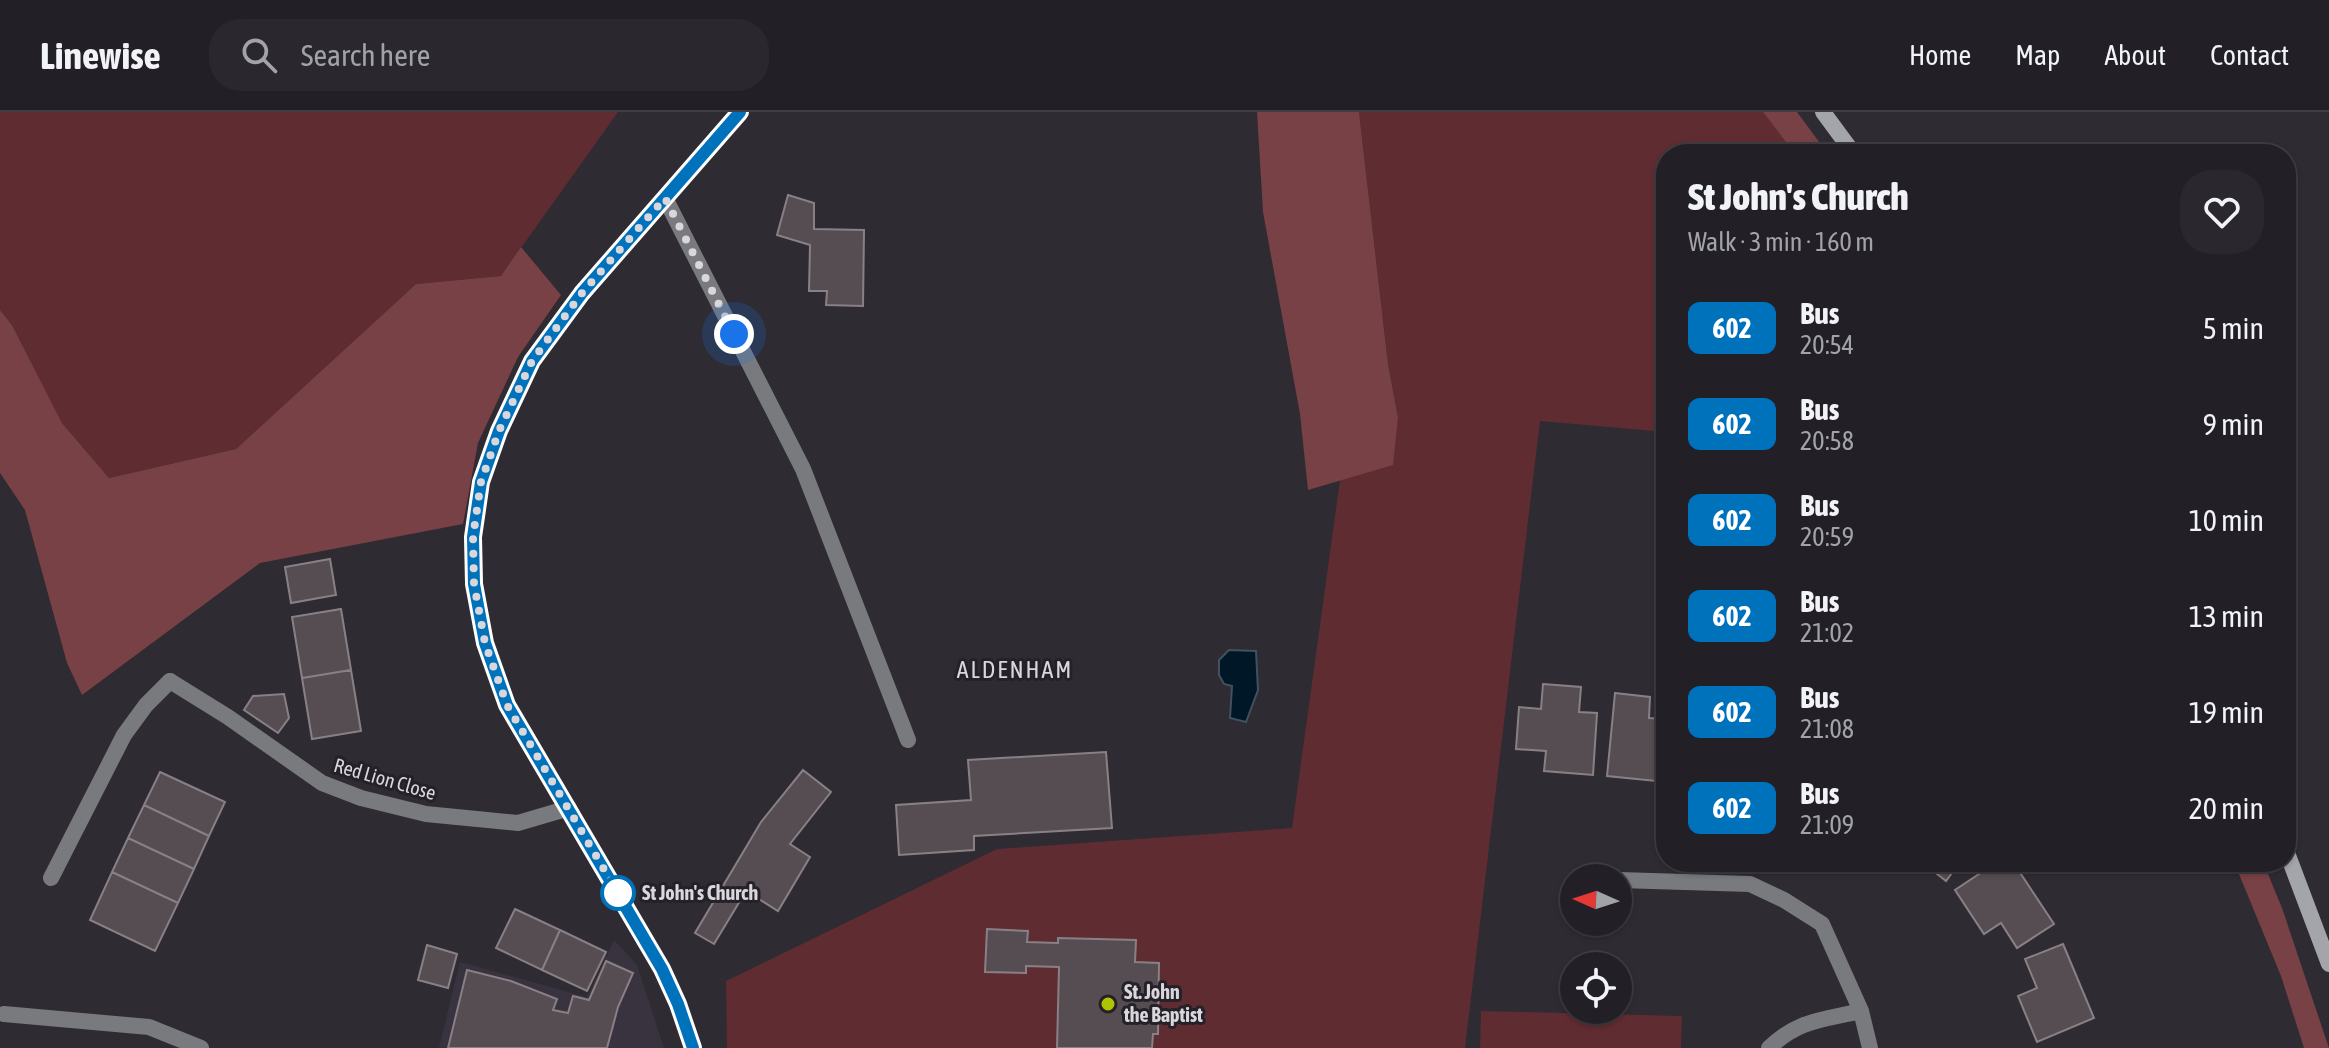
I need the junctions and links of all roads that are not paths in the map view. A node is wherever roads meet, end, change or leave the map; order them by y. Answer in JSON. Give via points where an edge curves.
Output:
{"nodes":[{"id":1,"x":739,"y":112,"type":"edge"},
{"id":2,"x":1823,"y":112,"type":"edge"},
{"id":3,"x":1847,"y":144,"type":"edge"},
{"id":4,"x":665,"y":198,"type":"junction"},
{"id":5,"x":908,"y":740,"type":"dead end"},
{"id":6,"x":569,"y":808,"type":"junction"},
{"id":7,"x":2294,"y":872,"type":"edge"},
{"id":8,"x":51,"y":878,"type":"dead end"},
{"id":9,"x":1632,"y":880,"type":"edge"},
{"id":10,"x":2329,"y":964,"type":"edge"},
{"id":11,"x":1861,"y":1011,"type":"junction"},
{"id":12,"x":4,"y":1014,"type":"dead end"},
{"id":13,"x":201,"y":1048,"type":"edge"},
{"id":14,"x":693,"y":1048,"type":"edge"},
{"id":15,"x":1769,"y":1048,"type":"edge"},
{"id":16,"x":1870,"y":1048,"type":"edge"}],
"edges":[{"from":1,"to":4,"type":"street"},
{"from":2,"to":3,"type":"main road"},
{"from":4,"to":5,"type":"street","via":[[803,469]]},
{"from":4,"to":6,"type":"street","via":[[582,293],[532,361],[481,482],[473,537],[474,584],[485,643],[507,705]]},
{"from":6,"to":8,"type":"street","name":"Red Lion Close","via":[[518,823],[426,814],[361,798],[322,783],[170,681],[124,735]]},
{"from":6,"to":14,"type":"street","via":[[662,969]]},
{"from":7,"to":10,"type":"main road"},
{"from":9,"to":11,"type":"street","via":[[1750,884],[1784,900],[1822,924]]},
{"from":11,"to":15,"type":"street","via":[[1803,1024]]},
{"from":11,"to":16,"type":"street"},
{"from":12,"to":13,"type":"street","via":[[149,1027]]}]}
